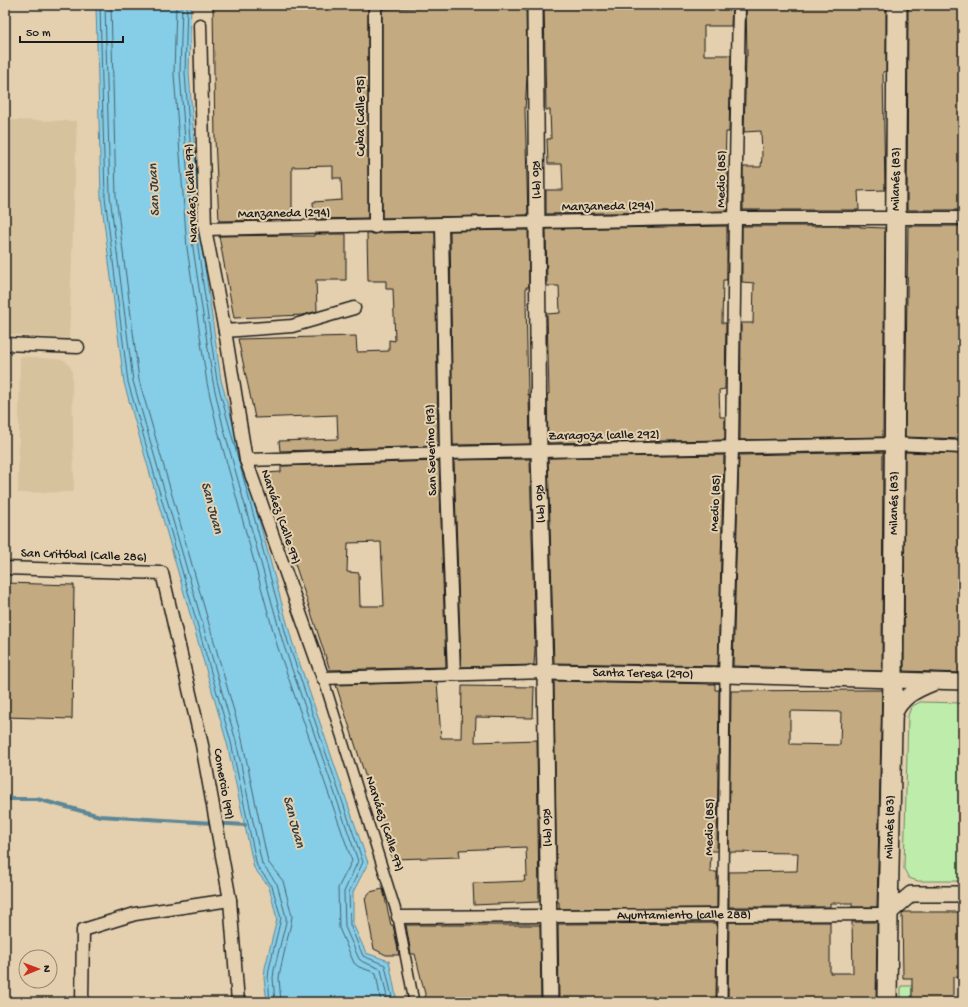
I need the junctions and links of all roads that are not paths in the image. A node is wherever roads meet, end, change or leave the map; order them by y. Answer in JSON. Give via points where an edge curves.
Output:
{"nodes":[{"id":1,"x":375,"y":5,"type":"edge"},
{"id":2,"x":535,"y":5,"type":"edge"},
{"id":3,"x":739,"y":5,"type":"edge"},
{"id":4,"x":897,"y":5,"type":"edge"},
{"id":5,"x":200,"y":25,"type":"dead end"},
{"id":6,"x":735,"y":218,"type":"junction"},
{"id":7,"x":963,"y":218,"type":"edge"},
{"id":8,"x":896,"y":219,"type":"junction"},
{"id":9,"x":537,"y":222,"type":"junction"},
{"id":10,"x":442,"y":225,"type":"junction"},
{"id":11,"x":375,"y":227,"type":"junction"},
{"id":12,"x":205,"y":229,"type":"junction"},
{"id":13,"x":354,"y":308,"type":"dead end"},
{"id":14,"x":225,"y":331,"type":"junction"},
{"id":15,"x":5,"y":344,"type":"edge"},
{"id":16,"x":78,"y":347,"type":"dead end"},
{"id":17,"x":895,"y":444,"type":"junction"},
{"id":18,"x":963,"y":447,"type":"edge"},
{"id":19,"x":732,"y":448,"type":"junction"},
{"id":20,"x":539,"y":451,"type":"junction"},
{"id":21,"x":446,"y":453,"type":"junction"},
{"id":22,"x":246,"y":460,"type":"junction"},
{"id":23,"x":5,"y":568,"type":"edge"},
{"id":24,"x":162,"y":573,"type":"joint"},
{"id":25,"x":545,"y":672,"type":"junction"},
{"id":26,"x":454,"y":674,"type":"junction"},
{"id":27,"x":725,"y":675,"type":"junction"},
{"id":28,"x":323,"y":678,"type":"junction"},
{"id":29,"x":893,"y":680,"type":"junction"},
{"id":30,"x":938,"y":681,"type":"junction"},
{"id":31,"x":963,"y":682,"type":"edge"},
{"id":32,"x":892,"y":722,"type":"junction"},
{"id":33,"x":889,"y":867,"type":"junction"},
{"id":34,"x":910,"y":894,"type":"junction"},
{"id":35,"x":963,"y":894,"type":"edge"},
{"id":36,"x":230,"y":900,"type":"junction"},
{"id":37,"x":888,"y":914,"type":"junction"},
{"id":38,"x":723,"y":915,"type":"junction"},
{"id":39,"x":398,"y":916,"type":"junction"},
{"id":40,"x":549,"y":916,"type":"junction"},
{"id":41,"x":82,"y":1002,"type":"edge"},
{"id":42,"x":238,"y":1002,"type":"edge"},
{"id":43,"x":414,"y":1002,"type":"edge"},
{"id":44,"x":550,"y":1002,"type":"edge"},
{"id":45,"x":722,"y":1002,"type":"edge"},
{"id":46,"x":887,"y":1002,"type":"edge"}],
"edges":[{"from":1,"to":11,"type":"street","name":"Cuba (Calle 95)"},
{"from":2,"to":9,"type":"street","name":"Río (91)"},
{"from":3,"to":6,"type":"street","name":"Medio (85)"},
{"from":4,"to":8,"type":"main road","name":"Milanés (83)"},
{"from":5,"to":12,"type":"street","name":"Narváez (Calle 97)"},
{"from":6,"to":8,"type":"street","name":"Manzaneda (294)"},
{"from":6,"to":9,"type":"street","name":"Manzaneda (294)"},
{"from":6,"to":19,"type":"street","name":"Medio (85)"},
{"from":7,"to":8,"type":"street","name":"Manzaneda (294)"},
{"from":8,"to":17,"type":"main road","name":"Milanés (83)"},
{"from":9,"to":10,"type":"street","name":"Manzaneda (294)"},
{"from":9,"to":20,"type":"street","name":"Río (91)"},
{"from":10,"to":11,"type":"street","name":"Manzaneda (294)"},
{"from":10,"to":21,"type":"street","name":"San Severino (93)"},
{"from":11,"to":12,"type":"street","name":"Manzaneda (294)"},
{"from":12,"to":14,"type":"street","name":"Narváez (Calle 97)"},
{"from":13,"to":14,"type":"street","via":[[292,326]]},
{"from":14,"to":22,"type":"street","name":"Narváez (Calle 97)"},
{"from":15,"to":16,"type":"street"},
{"from":17,"to":18,"type":"street","name":"Zaragoza (calle 292)"},
{"from":17,"to":19,"type":"street","name":"Zaragoza (calle 292)"},
{"from":17,"to":29,"type":"main road","name":"Milanés (83)"},
{"from":19,"to":20,"type":"street","name":"Zaragoza (calle 292)"},
{"from":19,"to":27,"type":"street","name":"Medio (85)"},
{"from":20,"to":21,"type":"street","name":"Zaragoza (calle 292)"},
{"from":20,"to":25,"type":"street","name":"Río (91)"},
{"from":21,"to":22,"type":"street","name":"Zaragoza (calle 292)"},
{"from":21,"to":26,"type":"street","name":"San Severino (93)"},
{"from":22,"to":28,"type":"street","name":"Narváez (Calle 97)"},
{"from":23,"to":24,"type":"street","name":"San Critóbal (Calle 286)"},
{"from":24,"to":36,"type":"street","name":"Comercio (99)","via":[[202,745]]},
{"from":25,"to":26,"type":"street","name":"Santa Teresa (290)"},
{"from":25,"to":27,"type":"street","name":"Santa Teresa (290)"},
{"from":25,"to":40,"type":"street","name":"Río (91)"},
{"from":26,"to":28,"type":"street","name":"Santa Teresa (290)"},
{"from":27,"to":29,"type":"street","name":"Santa Teresa (290)"},
{"from":27,"to":38,"type":"street","name":"Medio (85)"},
{"from":28,"to":39,"type":"street","name":"Narváez (Calle 97)"},
{"from":29,"to":30,"type":"street","name":"Santa Teresa (290)"},
{"from":29,"to":32,"type":"main road","name":"Milanés (83)"},
{"from":30,"to":31,"type":"street","name":"Santa Teresa (290)"},
{"from":30,"to":32,"type":"street","via":[[904,698]]},
{"from":32,"to":33,"type":"main road","name":"Milanés (83)"},
{"from":33,"to":34,"type":"street","via":[[895,882]]},
{"from":33,"to":37,"type":"main road","name":"Milanés (83)"},
{"from":34,"to":35,"type":"street"},
{"from":34,"to":37,"type":"street"},
{"from":36,"to":41,"type":"street","via":[[135,914],[83,930]]},
{"from":36,"to":42,"type":"street","name":"Comercio (99)"},
{"from":37,"to":38,"type":"street","name":"Ayuntamiento (calle 288)"},
{"from":37,"to":46,"type":"main road","name":"Milanés (83)"},
{"from":38,"to":40,"type":"street","name":"Ayuntamiento (calle 288)"},
{"from":38,"to":45,"type":"street","name":"Medio (85)"},
{"from":39,"to":40,"type":"street","name":"Ayuntamiento (calle 288)"},
{"from":39,"to":43,"type":"street","name":"Narváez (Calle 97)"},
{"from":40,"to":44,"type":"street","name":"Río (91)"}]}
